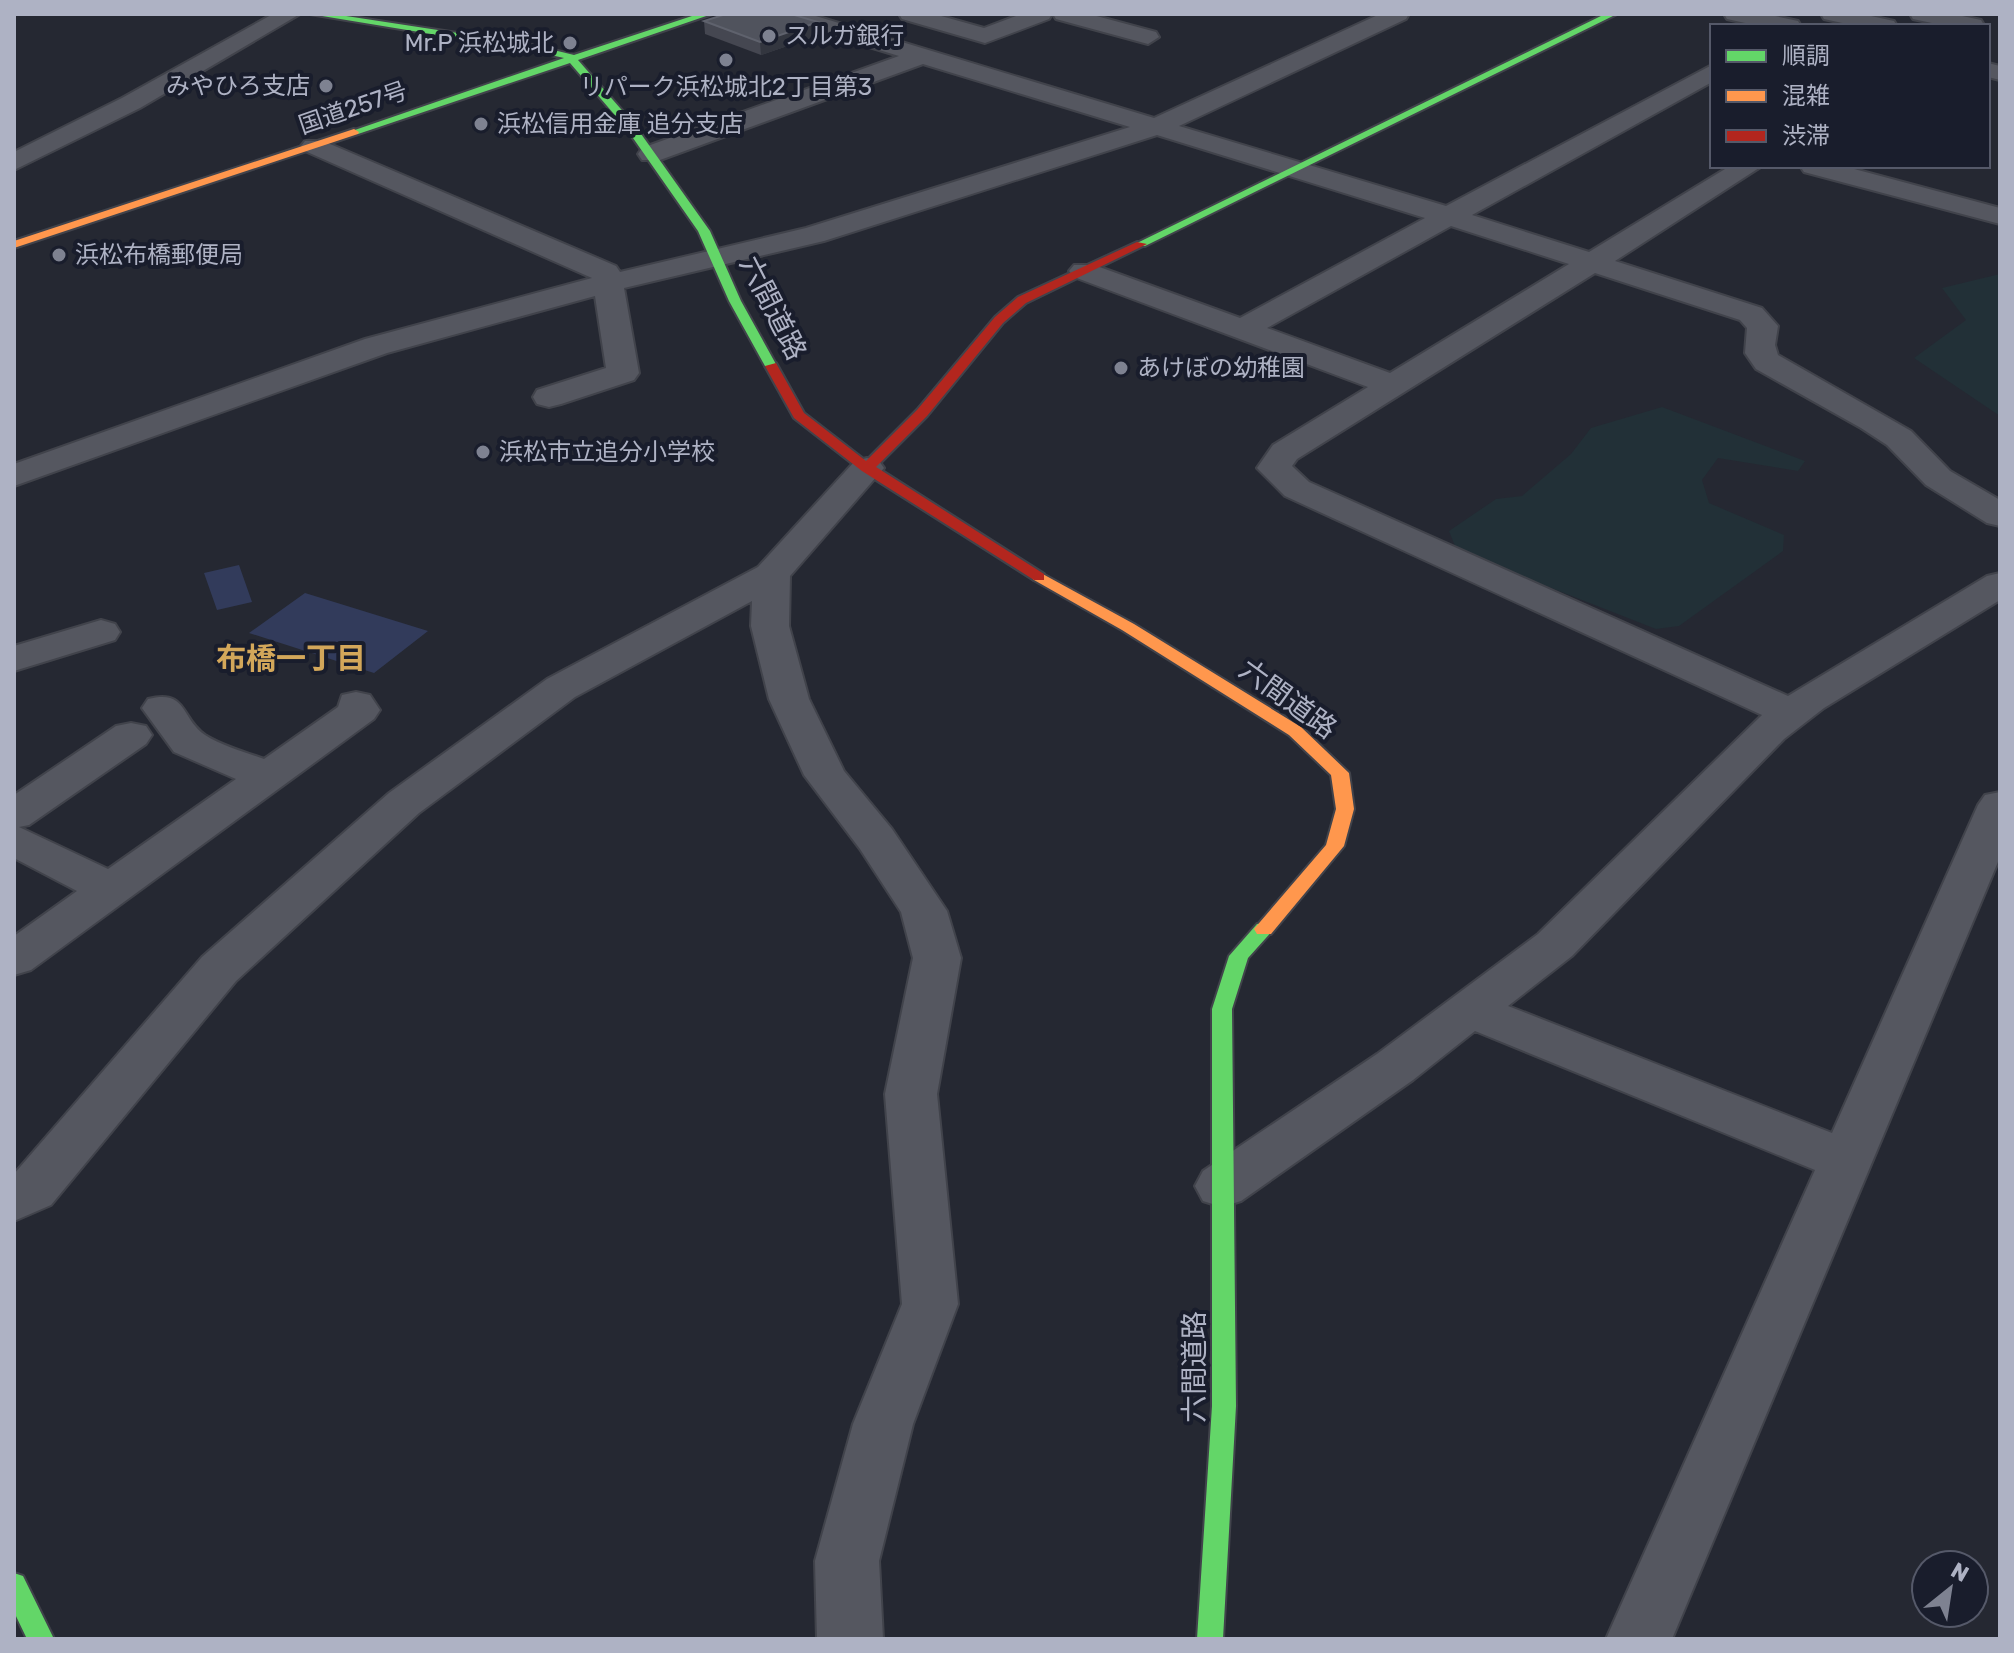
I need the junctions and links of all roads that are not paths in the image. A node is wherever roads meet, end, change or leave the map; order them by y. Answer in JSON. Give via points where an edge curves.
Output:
{"nodes":[{"id":1,"x":289,"y":14,"type":"edge"},
{"id":2,"x":315,"y":14,"type":"edge"},
{"id":3,"x":707,"y":14,"type":"edge"},
{"id":4,"x":785,"y":14,"type":"edge"},
{"id":5,"x":910,"y":14,"type":"edge"},
{"id":6,"x":1041,"y":14,"type":"edge"},
{"id":7,"x":1064,"y":14,"type":"edge"},
{"id":8,"x":1398,"y":14,"type":"edge"},
{"id":9,"x":1612,"y":14,"type":"edge"},
{"id":10,"x":1735,"y":14,"type":"edge"},
{"id":11,"x":1832,"y":14,"type":"edge"},
{"id":12,"x":1921,"y":14,"type":"edge"},
{"id":13,"x":1781,"y":24,"type":"edge"},
{"id":14,"x":1877,"y":24,"type":"edge"},
{"id":15,"x":1964,"y":24,"type":"edge"},
{"id":16,"x":1148,"y":37,"type":"dead end"},
{"id":17,"x":570,"y":57,"type":"junction"},
{"id":18,"x":919,"y":57,"type":"junction"},
{"id":19,"x":1710,"y":73,"type":"edge"},
{"id":20,"x":1154,"y":128,"type":"junction"},
{"id":21,"x":314,"y":146,"type":"junction"},
{"id":22,"x":651,"y":154,"type":"junction"},
{"id":23,"x":14,"y":162,"type":"edge"},
{"id":24,"x":1746,"y":168,"type":"edge"},
{"id":25,"x":1820,"y":168,"type":"edge"},
{"id":26,"x":1296,"y":171,"type":"junction"},
{"id":27,"x":1448,"y":216,"type":"junction"},
{"id":28,"x":2000,"y":216,"type":"edge"},
{"id":29,"x":14,"y":245,"type":"edge"},
{"id":30,"x":718,"y":261,"type":"junction"},
{"id":31,"x":1592,"y":262,"type":"junction"},
{"id":32,"x":1084,"y":271,"type":"junction"},
{"id":33,"x":609,"y":283,"type":"junction"},
{"id":34,"x":1242,"y":329,"type":"junction"},
{"id":35,"x":1393,"y":385,"type":"junction"},
{"id":36,"x":549,"y":397,"type":"dead end"},
{"id":37,"x":867,"y":468,"type":"junction"},
{"id":38,"x":14,"y":476,"type":"edge"},
{"id":39,"x":2000,"y":515,"type":"edge"},
{"id":40,"x":771,"y":575,"type":"junction"},
{"id":41,"x":2000,"y":584,"type":"edge"},
{"id":42,"x":101,"y":632,"type":"dead end"},
{"id":43,"x":14,"y":659,"type":"edge"},
{"id":44,"x":356,"y":704,"type":"dead end"},
{"id":45,"x":1791,"y":713,"type":"junction"},
{"id":46,"x":269,"y":777,"type":"junction"},
{"id":47,"x":2000,"y":805,"type":"edge"},
{"id":48,"x":14,"y":815,"type":"edge"},
{"id":49,"x":14,"y":840,"type":"edge"},
{"id":50,"x":110,"y":889,"type":"junction"},
{"id":51,"x":14,"y":959,"type":"edge"},
{"id":52,"x":1470,"y":1010,"type":"junction"},
{"id":53,"x":1847,"y":1161,"type":"junction"},
{"id":54,"x":1222,"y":1186,"type":"junction"},
{"id":55,"x":14,"y":1200,"type":"edge"},
{"id":56,"x":14,"y":1585,"type":"edge"},
{"id":57,"x":41,"y":1639,"type":"edge"},
{"id":58,"x":850,"y":1639,"type":"edge"},
{"id":59,"x":1210,"y":1639,"type":"edge"},
{"id":60,"x":1639,"y":1639,"type":"edge"}],
"edges":[{"from":1,"to":23,"type":"street"},
{"from":2,"to":17,"type":"main road"},
{"from":3,"to":17,"type":"main road","name":"国道257号"},
{"from":4,"to":18,"type":"street"},
{"from":5,"to":6,"type":"street","via":[[985,36]]},
{"from":7,"to":16,"type":"street"},
{"from":8,"to":20,"type":"street"},
{"from":9,"to":26,"type":"main road"},
{"from":10,"to":13,"type":"street"},
{"from":11,"to":14,"type":"street"},
{"from":12,"to":15,"type":"street"},
{"from":17,"to":21,"type":"main road","name":"国道257号"},
{"from":17,"to":22,"type":"main road","name":"六間道路"},
{"from":18,"to":20,"type":"street"},
{"from":18,"to":22,"type":"street"},
{"from":19,"to":27,"type":"street"},
{"from":20,"to":26,"type":"street"},
{"from":20,"to":30,"type":"street","via":[[962,191]]},
{"from":21,"to":29,"type":"main road","name":"国道257号"},
{"from":21,"to":33,"type":"street","via":[[606,272]]},
{"from":22,"to":30,"type":"main road","name":"六間道路","via":[[704,231]]},
{"from":24,"to":31,"type":"street"},
{"from":25,"to":28,"type":"street"},
{"from":26,"to":27,"type":"street"},
{"from":26,"to":32,"type":"main road"},
{"from":27,"to":31,"type":"street"},
{"from":27,"to":34,"type":"street"},
{"from":30,"to":33,"type":"street"},
{"from":30,"to":37,"type":"main road","name":"六間道路","via":[[799,415]]},
{"from":31,"to":35,"type":"street"},
{"from":31,"to":39,"type":"street","via":[[1751,314],[1763,326],[1757,343],[1767,362],[1899,438],[1938,478]]},
{"from":32,"to":34,"type":"street"},
{"from":32,"to":37,"type":"main road","via":[[1022,300],[999,320],[922,413]]},
{"from":33,"to":36,"type":"street","via":[[623,373]]},
{"from":33,"to":38,"type":"street","via":[[376,346]]},
{"from":34,"to":35,"type":"street"},
{"from":35,"to":45,"type":"street","via":[[1285,452],[1274,468],[1297,489]]},
{"from":37,"to":40,"type":"street"},
{"from":37,"to":54,"type":"main road","name":"六間道路","via":[[1004,557],[1295,731],[1340,773],[1345,809],[1335,846],[1239,956],[1222,1009]]},
{"from":40,"to":55,"type":"street","via":[[561,688],[435,777],[219,969],[32,1190]]},
{"from":40,"to":58,"type":"street","via":[[770,626],[789,699],[825,775],[924,911],[937,958],[911,1094],[930,1304],[883,1424],[847,1561]]},
{"from":41,"to":45,"type":"street"},
{"from":42,"to":43,"type":"street"},
{"from":44,"to":46,"type":"street","via":[[360,710]]},
{"from":45,"to":52,"type":"street","via":[[1555,945]]},
{"from":46,"to":48,"type":"street","via":[[146,722]]},
{"from":46,"to":50,"type":"street"},
{"from":47,"to":53,"type":"street"},
{"from":49,"to":50,"type":"street"},
{"from":50,"to":51,"type":"street"},
{"from":52,"to":53,"type":"street"},
{"from":52,"to":54,"type":"street"},
{"from":53,"to":60,"type":"street"},
{"from":54,"to":59,"type":"main road","name":"六間道路","via":[[1224,1406]]},
{"from":56,"to":57,"type":"main road"}]}
